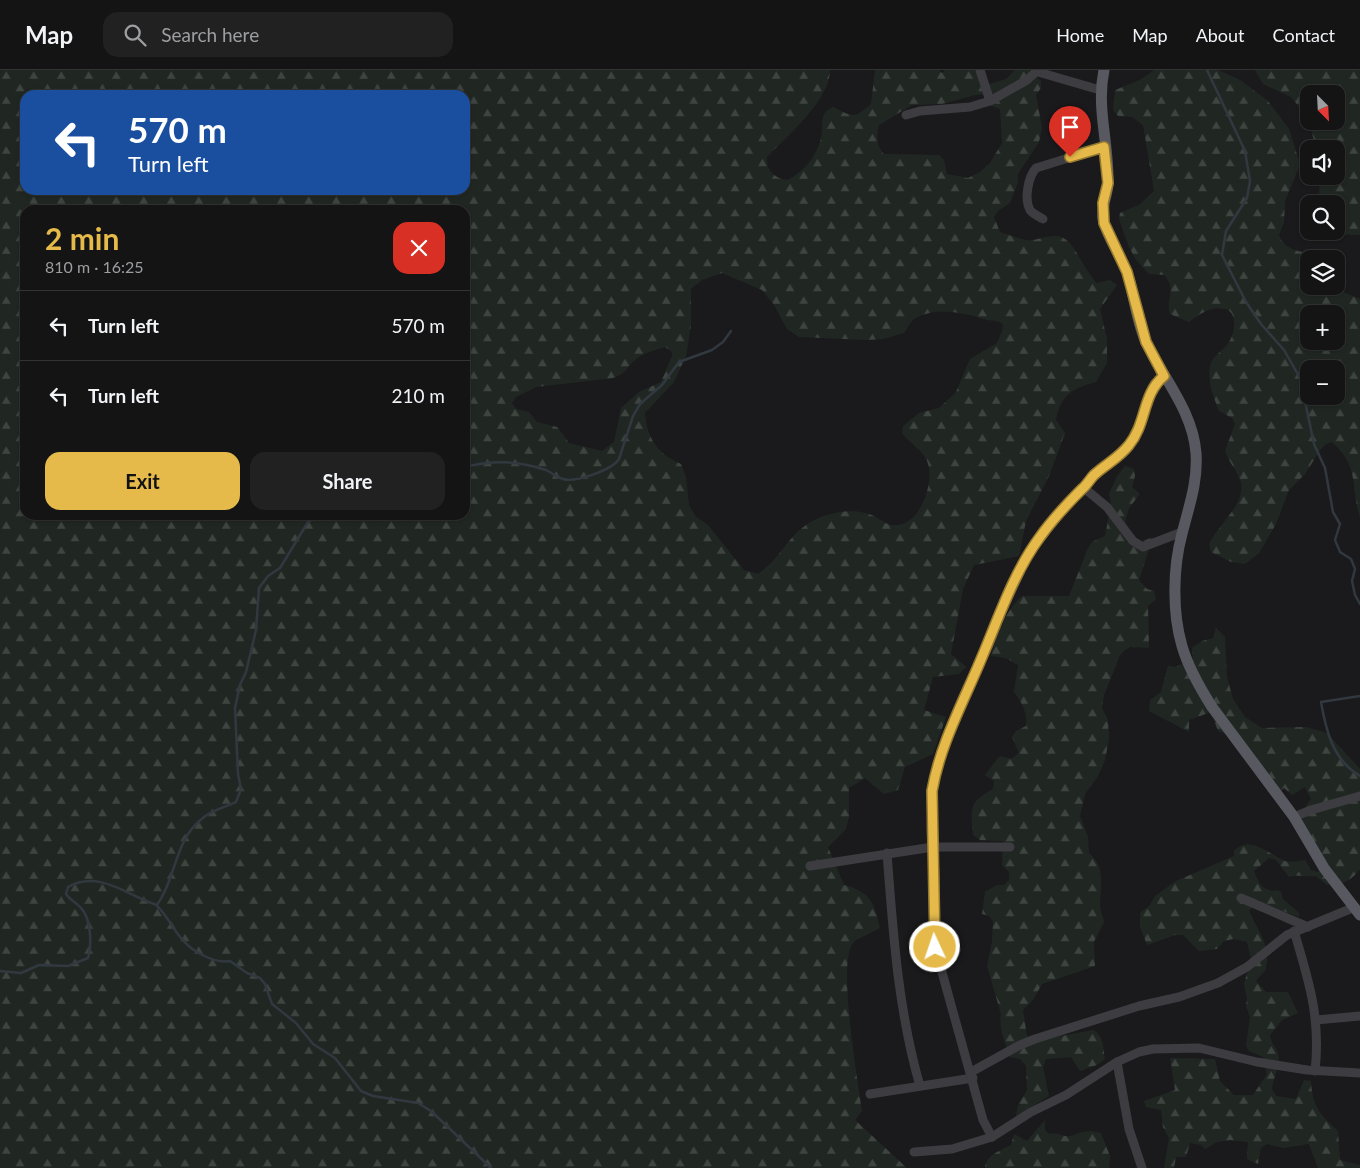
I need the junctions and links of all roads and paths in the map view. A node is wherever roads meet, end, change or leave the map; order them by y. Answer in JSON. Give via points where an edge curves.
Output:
{"nodes":[{"id":1,"x":980,"y":70,"type":"edge"},
{"id":2,"x":1104,"y":70,"type":"edge"},
{"id":3,"x":1038,"y":71,"type":"edge"},
{"id":4,"x":1100,"y":90,"type":"junction"},
{"id":5,"x":990,"y":101,"type":"junction"},
{"id":6,"x":906,"y":115,"type":"dead end"},
{"id":7,"x":1104,"y":147,"type":"junction"},
{"id":8,"x":1043,"y":219,"type":"dead end"},
{"id":9,"x":1164,"y":376,"type":"junction"},
{"id":10,"x":1084,"y":488,"type":"junction"},
{"id":11,"x":1182,"y":532,"type":"junction"},
{"id":12,"x":1360,"y":796,"type":"edge"},
{"id":13,"x":1294,"y":817,"type":"junction"},
{"id":14,"x":933,"y":847,"type":"junction"},
{"id":15,"x":1010,"y":847,"type":"dead end"},
{"id":16,"x":887,"y":853,"type":"junction"},
{"id":17,"x":810,"y":866,"type":"dead end"},
{"id":18,"x":1241,"y":898,"type":"dead end"},
{"id":19,"x":1357,"y":911,"type":"edge"},
{"id":20,"x":1308,"y":927,"type":"junction"},
{"id":21,"x":1294,"y":931,"type":"junction"},
{"id":22,"x":1360,"y":1016,"type":"edge"},
{"id":23,"x":1316,"y":1020,"type":"junction"},
{"id":24,"x":1117,"y":1062,"type":"junction"},
{"id":25,"x":1315,"y":1071,"type":"junction"},
{"id":26,"x":1360,"y":1073,"type":"edge"},
{"id":27,"x":972,"y":1075,"type":"junction"},
{"id":28,"x":920,"y":1086,"type":"junction"},
{"id":29,"x":870,"y":1094,"type":"dead end"},
{"id":30,"x":992,"y":1137,"type":"junction"},
{"id":31,"x":914,"y":1152,"type":"dead end"},
{"id":32,"x":1142,"y":1168,"type":"edge"}],
"edges":[{"from":1,"to":5,"type":"street"},
{"from":2,"to":4,"type":"main road"},
{"from":3,"to":4,"type":"street"},
{"from":3,"to":5,"type":"street"},
{"from":4,"to":7,"type":"main road"},
{"from":5,"to":6,"type":"street","via":[[970,107]]},
{"from":7,"to":8,"type":"street","via":[[1036,168],[1030,174],[1027,200],[1033,213]]},
{"from":7,"to":9,"type":"main road","via":[[1108,183],[1103,203],[1104,223],[1127,272],[1146,342]]},
{"from":9,"to":10,"type":"street","via":[[1150,391],[1137,433]]},
{"from":9,"to":11,"type":"main road","via":[[1191,428],[1196,451],[1197,476]]},
{"from":10,"to":11,"type":"street","via":[[1107,507],[1133,541],[1143,547]]},
{"from":10,"to":14,"type":"street","via":[[1053,520],[1029,553],[963,697],[934,778]]},
{"from":11,"to":13,"type":"main road","via":[[1176,574],[1182,648],[1212,707]]},
{"from":12,"to":13,"type":"street"},
{"from":13,"to":19,"type":"main road","via":[[1324,868]]},
{"from":14,"to":15,"type":"street"},
{"from":14,"to":16,"type":"street"},
{"from":14,"to":27,"type":"street","via":[[935,947]]},
{"from":16,"to":17,"type":"street"},
{"from":16,"to":28,"type":"street","via":[[898,974],[907,1037]]},
{"from":18,"to":20,"type":"street"},
{"from":19,"to":20,"type":"street"},
{"from":20,"to":21,"type":"street"},
{"from":21,"to":23,"type":"street","via":[[1311,989]]},
{"from":21,"to":27,"type":"street","via":[[1247,967],[1218,983],[1035,1039]]},
{"from":22,"to":23,"type":"street"},
{"from":23,"to":25,"type":"street"},
{"from":24,"to":25,"type":"street","via":[[1153,1049],[1199,1048]]},
{"from":24,"to":30,"type":"street"},
{"from":24,"to":32,"type":"street","via":[[1129,1129]]},
{"from":25,"to":26,"type":"street"},
{"from":27,"to":28,"type":"street"},
{"from":27,"to":30,"type":"street"},
{"from":28,"to":29,"type":"street"},
{"from":30,"to":31,"type":"street","via":[[952,1149]]}]}
